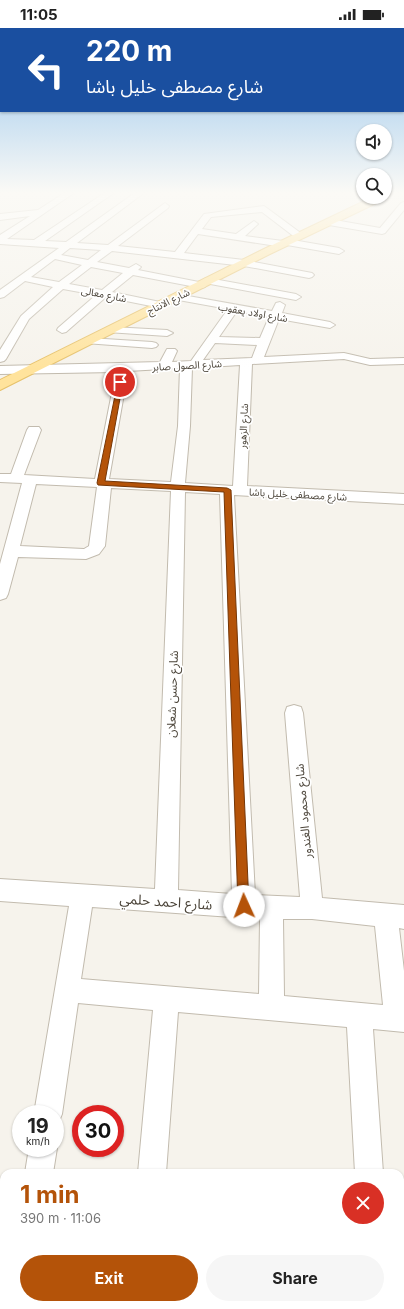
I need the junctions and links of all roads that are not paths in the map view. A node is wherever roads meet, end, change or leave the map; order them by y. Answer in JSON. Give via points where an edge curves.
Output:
{"nodes":[{"id":1,"x":58,"y":252,"type":"edge"},
{"id":2,"x":104,"y":252,"type":"edge"},
{"id":3,"x":142,"y":252,"type":"edge"},
{"id":4,"x":180,"y":252,"type":"edge"},
{"id":5,"x":266,"y":252,"type":"edge"},
{"id":6,"x":152,"y":253,"type":"junction"},
{"id":7,"x":52,"y":256,"type":"junction"},
{"id":8,"x":177,"y":256,"type":"junction"},
{"id":9,"x":188,"y":257,"type":"junction"},
{"id":10,"x":90,"y":263,"type":"junction"},
{"id":11,"x":244,"y":263,"type":"junction"},
{"id":12,"x":130,"y":271,"type":"junction"},
{"id":13,"x":309,"y":274,"type":"dead end"},
{"id":14,"x":23,"y":278,"type":"junction"},
{"id":15,"x":166,"y":278,"type":"junction"},
{"id":16,"x":205,"y":283,"type":"junction"},
{"id":17,"x":61,"y":285,"type":"junction"},
{"id":18,"x":104,"y":294,"type":"junction"},
{"id":19,"x":0,"y":295,"type":"edge"},
{"id":20,"x":284,"y":295,"type":"junction"},
{"id":21,"x":176,"y":297,"type":"junction"},
{"id":22,"x":296,"y":297,"type":"dead end"},
{"id":23,"x":162,"y":305,"type":"junction"},
{"id":24,"x":234,"y":308,"type":"junction"},
{"id":25,"x":275,"y":316,"type":"junction"},
{"id":26,"x":330,"y":325,"type":"dead end"},
{"id":27,"x":62,"y":330,"type":"dead end"},
{"id":28,"x":111,"y":330,"type":"junction"},
{"id":29,"x":167,"y":333,"type":"dead end"},
{"id":30,"x":211,"y":340,"type":"junction"},
{"id":31,"x":89,"y":341,"type":"junction"},
{"id":32,"x":264,"y":342,"type":"junction"},
{"id":33,"x":152,"y":345,"type":"dead end"},
{"id":34,"x":170,"y":351,"type":"dead end"},
{"id":35,"x":404,"y":353,"type":"edge"},
{"id":36,"x":344,"y":356,"type":"junction"},
{"id":37,"x":0,"y":359,"type":"edge"},
{"id":38,"x":251,"y":361,"type":"junction"},
{"id":39,"x":404,"y":361,"type":"edge"},
{"id":40,"x":190,"y":365,"type":"junction"},
{"id":41,"x":164,"y":366,"type":"junction"},
{"id":42,"x":123,"y":368,"type":"junction"},
{"id":43,"x":0,"y":370,"type":"edge"},
{"id":44,"x":30,"y":371,"type":"junction"},
{"id":45,"x":0,"y":386,"type":"edge"},
{"id":46,"x":34,"y":430,"type":"dead end"},
{"id":47,"x":0,"y":478,"type":"edge"},
{"id":48,"x":23,"y":479,"type":"junction"},
{"id":49,"x":103,"y":483,"type":"junction"},
{"id":50,"x":178,"y":487,"type":"junction"},
{"id":51,"x":234,"y":490,"type":"junction"},
{"id":52,"x":404,"y":499,"type":"edge"},
{"id":53,"x":11,"y":552,"type":"junction"},
{"id":54,"x":0,"y":594,"type":"edge"},
{"id":55,"x":294,"y":713,"type":"dead end"},
{"id":56,"x":0,"y":890,"type":"edge"},
{"id":57,"x":82,"y":895,"type":"junction"},
{"id":58,"x":166,"y":901,"type":"junction"},
{"id":59,"x":244,"y":906,"type":"junction"},
{"id":60,"x":271,"y":908,"type":"junction"},
{"id":61,"x":312,"y":908,"type":"junction"},
{"id":62,"x":395,"y":916,"type":"edge"},
{"id":63,"x":67,"y":990,"type":"junction"},
{"id":64,"x":166,"y":999,"type":"junction"},
{"id":65,"x":272,"y":1008,"type":"junction"},
{"id":66,"x":359,"y":1015,"type":"junction"},
{"id":67,"x":400,"y":1019,"type":"edge"},
{"id":68,"x":49,"y":1105,"type":"edge"},
{"id":69,"x":42,"y":1157,"type":"edge"},
{"id":70,"x":40,"y":1169,"type":"edge"},
{"id":71,"x":152,"y":1169,"type":"edge"},
{"id":72,"x":369,"y":1169,"type":"edge"}],
"edges":[{"from":1,"to":7,"type":"street"},
{"from":2,"to":10,"type":"street"},
{"from":3,"to":6,"type":"street"},
{"from":4,"to":8,"type":"street"},
{"from":5,"to":11,"type":"main road","name":"شارع الانتاج"},
{"from":6,"to":8,"type":"street"},
{"from":6,"to":12,"type":"street"},
{"from":7,"to":10,"type":"street"},
{"from":7,"to":14,"type":"street"},
{"from":8,"to":9,"type":"street"},
{"from":9,"to":11,"type":"street"},
{"from":9,"to":15,"type":"street"},
{"from":10,"to":12,"type":"street"},
{"from":10,"to":17,"type":"street"},
{"from":11,"to":13,"type":"street"},
{"from":11,"to":16,"type":"main road","name":"شارع الانتاج"},
{"from":12,"to":15,"type":"street"},
{"from":12,"to":18,"type":"street"},
{"from":14,"to":17,"type":"street","name":"شارع معالى"},
{"from":14,"to":19,"type":"street"},
{"from":15,"to":16,"type":"street"},
{"from":16,"to":20,"type":"street"},
{"from":16,"to":21,"type":"main road","name":"شارع الانتاج"},
{"from":17,"to":18,"type":"street","name":"شارع معالى"},
{"from":17,"to":37,"type":"street","via":[[28,314]]},
{"from":18,"to":23,"type":"street","name":"شارع معالى"},
{"from":18,"to":27,"type":"street"},
{"from":20,"to":22,"type":"street"},
{"from":20,"to":25,"type":"street"},
{"from":21,"to":23,"type":"main road","name":"شارع الانتاج"},
{"from":21,"to":24,"type":"street","name":"شارع اولاد يعقوب"},
{"from":23,"to":28,"type":"main road","name":"شارع الانتاج"},
{"from":24,"to":25,"type":"street","name":"شارع اولاد يعقوب"},
{"from":24,"to":30,"type":"street"},
{"from":25,"to":26,"type":"street","name":"شارع اولاد يعقوب"},
{"from":25,"to":32,"type":"street"},
{"from":28,"to":29,"type":"street"},
{"from":28,"to":31,"type":"main road","name":"شارع الانتاج"},
{"from":30,"to":32,"type":"street"},
{"from":30,"to":40,"type":"street"},
{"from":31,"to":33,"type":"street"},
{"from":31,"to":44,"type":"main road","name":"شارع الانتاج"},
{"from":32,"to":38,"type":"street"},
{"from":34,"to":41,"type":"street"},
{"from":35,"to":36,"type":"street","name":"شارع الصول صابر","via":[[360,353]]},
{"from":36,"to":38,"type":"street","name":"شارع الصول صابر"},
{"from":36,"to":39,"type":"street","name":"شارع الصول صابر","via":[[370,362]]},
{"from":38,"to":40,"type":"street","name":"شارع الصول صابر"},
{"from":38,"to":51,"type":"street","name":"شارع الزهور"},
{"from":40,"to":41,"type":"street","name":"شارع الصول صابر"},
{"from":40,"to":50,"type":"street","name":"شارع حسن شعلان"},
{"from":41,"to":42,"type":"street","name":"شارع الصول صابر"},
{"from":42,"to":44,"type":"street","name":"شارع الصول صابر"},
{"from":42,"to":49,"type":"street"},
{"from":43,"to":44,"type":"street","name":"شارع الصول صابر"},
{"from":44,"to":45,"type":"main road","name":"شارع الانتاج"},
{"from":46,"to":48,"type":"street"},
{"from":47,"to":48,"type":"street","name":"شارع مصطفى خليل باشا"},
{"from":48,"to":49,"type":"street","name":"شارع مصطفى خليل باشا"},
{"from":48,"to":53,"type":"street"},
{"from":49,"to":50,"type":"street","name":"شارع مصطفى خليل باشا"},
{"from":49,"to":53,"type":"street","via":[[97,546],[94,550],[86,554]]},
{"from":50,"to":51,"type":"street","name":"شارع مصطفى خليل باشا"},
{"from":50,"to":58,"type":"street","name":"شارع حسن شعلان"},
{"from":51,"to":52,"type":"street","name":"شارع مصطفى خليل باشا"},
{"from":51,"to":59,"type":"street","name":"شارع الزهور"},
{"from":53,"to":54,"type":"street"},
{"from":55,"to":61,"type":"street","name":"شارع محمود الغندور"},
{"from":56,"to":57,"type":"street","name":"شارع احمد حلمي"},
{"from":57,"to":58,"type":"street","name":"شارع احمد حلمي"},
{"from":57,"to":63,"type":"street"},
{"from":58,"to":59,"type":"street","name":"شارع احمد حلمي"},
{"from":59,"to":60,"type":"street","name":"شارع احمد حلمي"},
{"from":60,"to":61,"type":"street","name":"شارع احمد حلمي"},
{"from":60,"to":65,"type":"street"},
{"from":61,"to":62,"type":"street","name":"شارع احمد حلمي"},
{"from":62,"to":67,"type":"street"},
{"from":63,"to":64,"type":"street"},
{"from":63,"to":68,"type":"street"},
{"from":64,"to":65,"type":"street"},
{"from":64,"to":71,"type":"street"},
{"from":65,"to":66,"type":"street"},
{"from":66,"to":67,"type":"street"},
{"from":66,"to":72,"type":"street"},
{"from":69,"to":70,"type":"street"}]}
